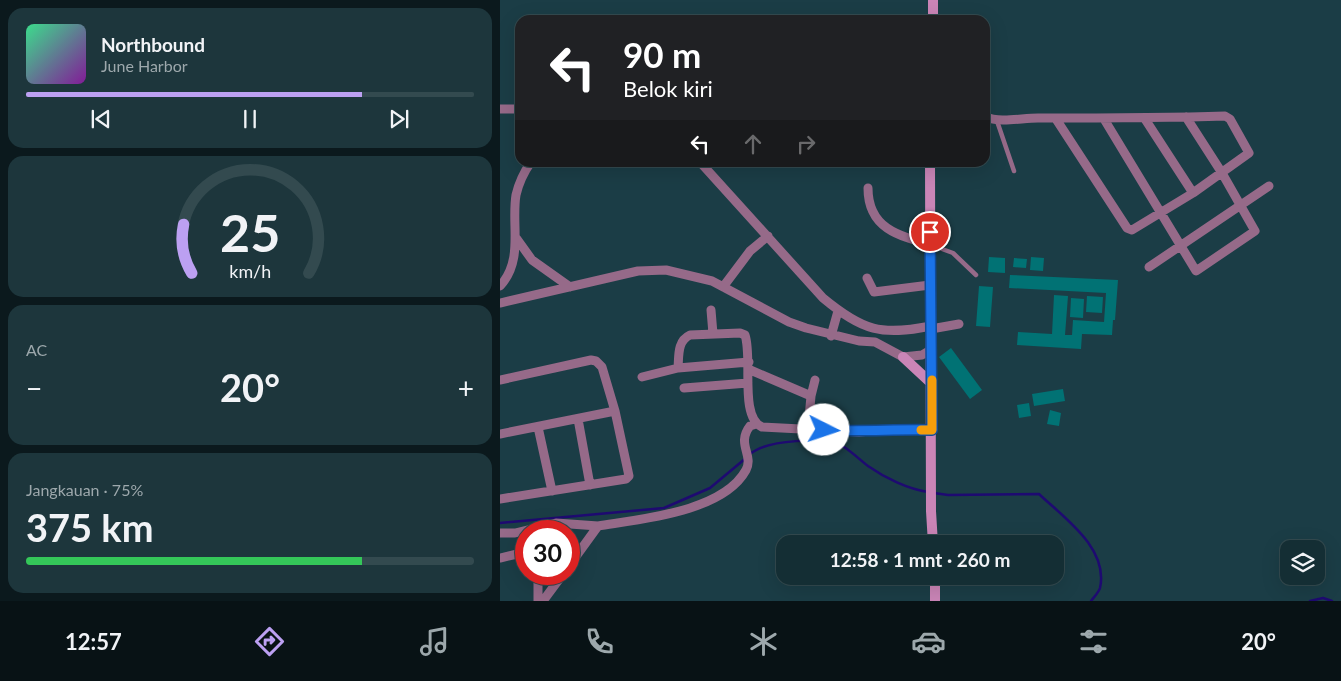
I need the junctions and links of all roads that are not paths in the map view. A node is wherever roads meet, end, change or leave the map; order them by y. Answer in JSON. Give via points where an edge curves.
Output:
{"nodes":[{"id":1,"x":933,"y":0,"type":"edge"},
{"id":2,"x":933,"y":15,"type":"edge"},
{"id":3,"x":500,"y":109,"type":"edge"},
{"id":4,"x":515,"y":109,"type":"edge"},
{"id":5,"x":1186,"y":117,"type":"junction"},
{"id":6,"x":990,"y":118,"type":"edge"},
{"id":7,"x":1056,"y":118,"type":"junction"},
{"id":8,"x":1104,"y":118,"type":"junction"},
{"id":9,"x":997,"y":119,"type":"junction"},
{"id":10,"x":1145,"y":119,"type":"junction"},
{"id":11,"x":528,"y":167,"type":"edge"},
{"id":12,"x":705,"y":167,"type":"edge"},
{"id":13,"x":930,"y":167,"type":"edge"},
{"id":14,"x":1014,"y":171,"type":"dead end"},
{"id":15,"x":1222,"y":174,"type":"junction"},
{"id":16,"x":1269,"y":186,"type":"dead end"},
{"id":17,"x":868,"y":188,"type":"dead end"},
{"id":18,"x":1193,"y":193,"type":"junction"},
{"id":19,"x":1241,"y":204,"type":"junction"},
{"id":20,"x":1161,"y":214,"type":"junction"},
{"id":21,"x":768,"y":236,"type":"junction"},
{"id":22,"x":517,"y":239,"type":"junction"},
{"id":23,"x":930,"y":244,"type":"junction"},
{"id":24,"x":1180,"y":245,"type":"junction"},
{"id":25,"x":1149,"y":267,"type":"dead end"},
{"id":26,"x":976,"y":275,"type":"dead end"},
{"id":27,"x":867,"y":278,"type":"dead end"},
{"id":28,"x":930,"y":285,"type":"junction"},
{"id":29,"x":500,"y":286,"type":"edge"},
{"id":30,"x":570,"y":287,"type":"junction"},
{"id":31,"x":724,"y":287,"type":"junction"},
{"id":32,"x":500,"y":303,"type":"edge"},
{"id":33,"x":711,"y":310,"type":"dead end"},
{"id":34,"x":838,"y":310,"type":"junction"},
{"id":35,"x":959,"y":324,"type":"dead end"},
{"id":36,"x":931,"y":328,"type":"junction"},
{"id":37,"x":878,"y":330,"type":"junction"},
{"id":38,"x":713,"y":334,"type":"junction"},
{"id":39,"x":831,"y":336,"type":"junction"},
{"id":40,"x":875,"y":342,"type":"junction"},
{"id":41,"x":932,"y":349,"type":"junction"},
{"id":42,"x":903,"y":357,"type":"junction"},
{"id":43,"x":748,"y":366,"type":"junction"},
{"id":44,"x":678,"y":368,"type":"junction"},
{"id":45,"x":642,"y":377,"type":"dead end"},
{"id":46,"x":500,"y":380,"type":"edge"},
{"id":47,"x":815,"y":380,"type":"dead end"},
{"id":48,"x":748,"y":383,"type":"junction"},
{"id":49,"x":932,"y":384,"type":"junction"},
{"id":50,"x":684,"y":388,"type":"dead end"},
{"id":51,"x":811,"y":396,"type":"junction"},
{"id":52,"x":615,"y":411,"type":"junction"},
{"id":53,"x":578,"y":419,"type":"junction"},
{"id":54,"x":756,"y":424,"type":"junction"},
{"id":55,"x":538,"y":426,"type":"junction"},
{"id":56,"x":808,"y":429,"type":"junction"},
{"id":57,"x":932,"y":430,"type":"junction"},
{"id":58,"x":500,"y":434,"type":"edge"},
{"id":59,"x":590,"y":485,"type":"junction"},
{"id":60,"x":552,"y":491,"type":"junction"},
{"id":61,"x":500,"y":500,"type":"edge"},
{"id":62,"x":598,"y":526,"type":"junction"},
{"id":63,"x":500,"y":533,"type":"edge"},
{"id":64,"x":932,"y":535,"type":"edge"},
{"id":65,"x":580,"y":551,"type":"edge"},
{"id":66,"x":515,"y":555,"type":"edge"},
{"id":67,"x":500,"y":558,"type":"edge"},
{"id":68,"x":538,"y":585,"type":"edge"},
{"id":69,"x":555,"y":585,"type":"edge"},
{"id":70,"x":934,"y":585,"type":"edge"},
{"id":71,"x":538,"y":601,"type":"edge"},
{"id":72,"x":543,"y":601,"type":"edge"},
{"id":73,"x":935,"y":601,"type":"edge"}],
"edges":[{"from":1,"to":2,"type":"street"},
{"from":3,"to":4,"type":"street"},
{"from":5,"to":10,"type":"street"},
{"from":5,"to":15,"type":"street"},
{"from":5,"to":15,"type":"street","via":[[1225,116],[1230,119],[1249,153]]},
{"from":6,"to":9,"type":"street"},
{"from":7,"to":8,"type":"street"},
{"from":7,"to":9,"type":"street"},
{"from":7,"to":20,"type":"street","via":[[1127,228],[1136,229]]},
{"from":8,"to":10,"type":"street"},
{"from":8,"to":20,"type":"street"},
{"from":9,"to":14,"type":"lane"},
{"from":10,"to":18,"type":"street"},
{"from":11,"to":22,"type":"street","via":[[516,195]]},
{"from":12,"to":21,"type":"street"},
{"from":13,"to":23,"type":"street"},
{"from":15,"to":18,"type":"street"},
{"from":15,"to":19,"type":"street"},
{"from":16,"to":19,"type":"street"},
{"from":17,"to":23,"type":"street","via":[[871,210],[883,226],[899,236]]},
{"from":18,"to":20,"type":"street"},
{"from":19,"to":24,"type":"street"},
{"from":19,"to":24,"type":"street","via":[[1255,232],[1229,250],[1196,271]]},
{"from":20,"to":24,"type":"street"},
{"from":21,"to":31,"type":"street","via":[[746,256]]},
{"from":21,"to":34,"type":"street","via":[[823,298]]},
{"from":22,"to":29,"type":"street","via":[[514,255]]},
{"from":22,"to":30,"type":"street","via":[[532,260]]},
{"from":23,"to":26,"type":"lane","via":[[953,253]]},
{"from":23,"to":28,"type":"street"},
{"from":24,"to":25,"type":"street"},
{"from":27,"to":28,"type":"street","via":[[874,292]]},
{"from":28,"to":36,"type":"street"},
{"from":30,"to":31,"type":"street","via":[[638,271],[666,270]]},
{"from":30,"to":32,"type":"street"},
{"from":31,"to":39,"type":"street","via":[[789,322]]},
{"from":33,"to":38,"type":"street"},
{"from":34,"to":37,"type":"street","via":[[864,327]]},
{"from":34,"to":39,"type":"street"},
{"from":35,"to":36,"type":"street"},
{"from":36,"to":37,"type":"street","via":[[896,332]]},
{"from":36,"to":41,"type":"street"},
{"from":37,"to":40,"type":"street"},
{"from":38,"to":43,"type":"street","via":[[745,335]]},
{"from":38,"to":44,"type":"street","via":[[685,337],[679,350]]},
{"from":39,"to":40,"type":"street"},
{"from":40,"to":42,"type":"street"},
{"from":41,"to":42,"type":"street","via":[[922,355]]},
{"from":41,"to":49,"type":"street"},
{"from":42,"to":49,"type":"street"},
{"from":43,"to":44,"type":"street"},
{"from":43,"to":48,"type":"street"},
{"from":43,"to":51,"type":"street"},
{"from":44,"to":45,"type":"street"},
{"from":46,"to":52,"type":"street","via":[[596,361],[602,367]]},
{"from":47,"to":51,"type":"street"},
{"from":48,"to":50,"type":"street"},
{"from":48,"to":54,"type":"street","via":[[749,403]]},
{"from":49,"to":57,"type":"street"},
{"from":51,"to":56,"type":"street"},
{"from":52,"to":53,"type":"street"},
{"from":52,"to":59,"type":"street","via":[[628,477]]},
{"from":53,"to":55,"type":"street"},
{"from":53,"to":59,"type":"street"},
{"from":54,"to":56,"type":"street"},
{"from":54,"to":62,"type":"street","via":[[746,431],[743,444],[748,463],[746,470],[712,499],[677,513]]},
{"from":55,"to":58,"type":"street"},
{"from":55,"to":60,"type":"street"},
{"from":56,"to":57,"type":"street","via":[[859,432]]},
{"from":57,"to":64,"type":"street"},
{"from":59,"to":60,"type":"street"},
{"from":60,"to":61,"type":"street"},
{"from":62,"to":63,"type":"street","via":[[556,523],[515,533]]},
{"from":62,"to":65,"type":"street"},
{"from":66,"to":67,"type":"street"},
{"from":68,"to":71,"type":"street"},
{"from":69,"to":72,"type":"street"},
{"from":70,"to":73,"type":"street"}]}
